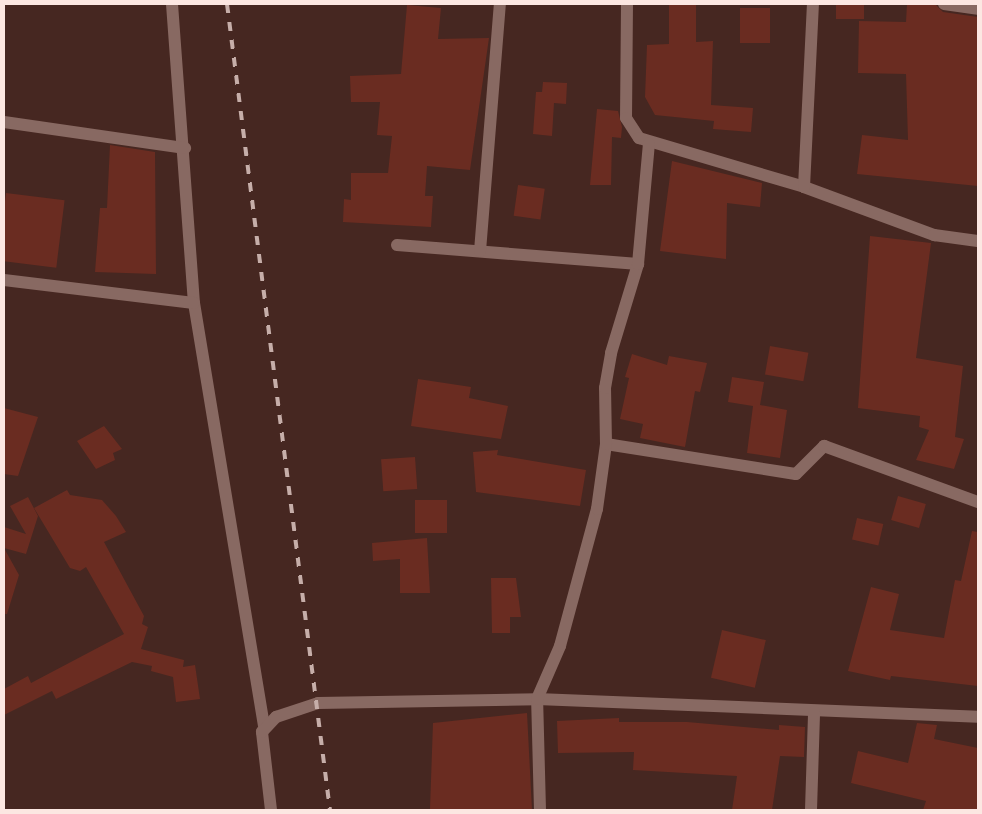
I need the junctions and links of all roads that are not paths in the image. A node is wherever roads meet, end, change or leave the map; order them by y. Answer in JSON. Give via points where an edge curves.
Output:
{"nodes":[{"id":1,"x":172,"y":4,"type":"edge"},
{"id":2,"x":500,"y":4,"type":"edge"},
{"id":3,"x":627,"y":4,"type":"edge"},
{"id":4,"x":813,"y":4,"type":"edge"},
{"id":5,"x":944,"y":4,"type":"edge"},
{"id":6,"x":978,"y":9,"type":"edge"},
{"id":7,"x":4,"y":122,"type":"edge"},
{"id":8,"x":649,"y":144,"type":"junction"},
{"id":9,"x":185,"y":148,"type":"junction"},
{"id":10,"x":804,"y":187,"type":"junction"},
{"id":11,"x":978,"y":241,"type":"edge"},
{"id":12,"x":397,"y":244,"type":"dead end"},
{"id":13,"x":480,"y":251,"type":"junction"},
{"id":14,"x":638,"y":264,"type":"junction"},
{"id":15,"x":4,"y":280,"type":"edge"},
{"id":16,"x":194,"y":303,"type":"junction"},
{"id":17,"x":606,"y":444,"type":"junction"},
{"id":18,"x":978,"y":502,"type":"edge"},
{"id":19,"x":536,"y":699,"type":"junction"},
{"id":20,"x":814,"y":712,"type":"junction"},
{"id":21,"x":978,"y":717,"type":"edge"},
{"id":22,"x":264,"y":728,"type":"junction"},
{"id":23,"x":271,"y":810,"type":"edge"},
{"id":24,"x":540,"y":810,"type":"edge"},
{"id":25,"x":811,"y":810,"type":"edge"}],
"edges":[{"from":1,"to":9,"type":"street"},
{"from":2,"to":13,"type":"street"},
{"from":3,"to":8,"type":"street","via":[[626,118],[634,134]]},
{"from":4,"to":10,"type":"street"},
{"from":5,"to":6,"type":"street"},
{"from":7,"to":9,"type":"street"},
{"from":8,"to":10,"type":"street"},
{"from":8,"to":14,"type":"street"},
{"from":9,"to":16,"type":"street"},
{"from":10,"to":11,"type":"street","via":[[934,235]]},
{"from":12,"to":13,"type":"street"},
{"from":13,"to":14,"type":"street"},
{"from":14,"to":17,"type":"street","via":[[609,362]]},
{"from":15,"to":16,"type":"street"},
{"from":16,"to":22,"type":"street"},
{"from":17,"to":18,"type":"street","via":[[796,474],[824,446]]},
{"from":17,"to":19,"type":"street","via":[[597,509],[580,582],[560,646]]},
{"from":19,"to":20,"type":"street"},
{"from":19,"to":22,"type":"street","via":[[318,703],[276,717]]},
{"from":19,"to":24,"type":"street"},
{"from":20,"to":21,"type":"street"},
{"from":20,"to":25,"type":"street"},
{"from":22,"to":23,"type":"street","via":[[261,744]]}]}
